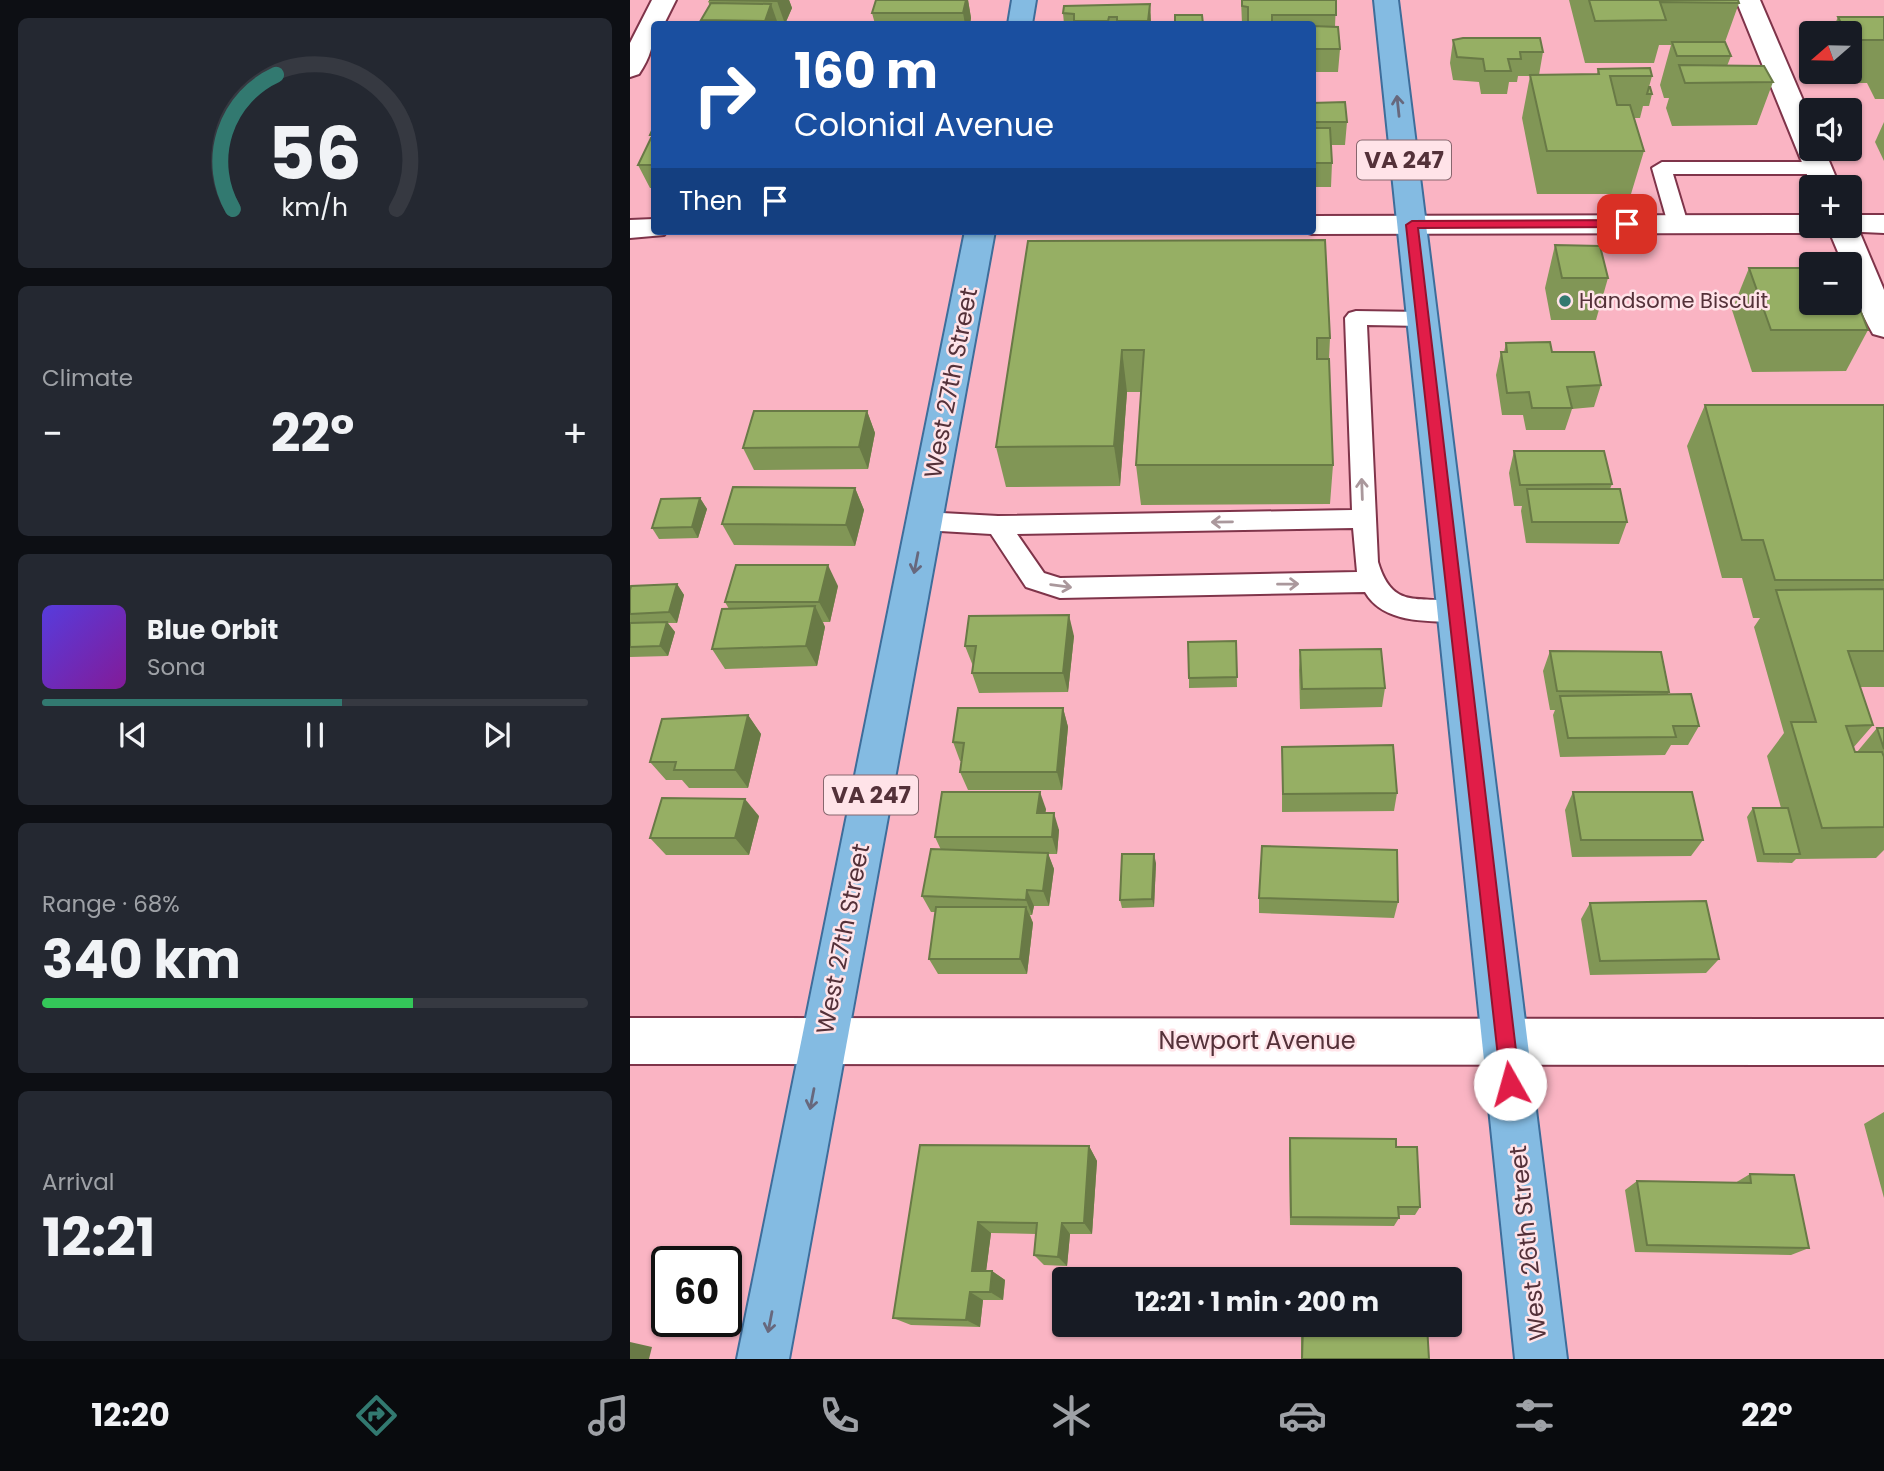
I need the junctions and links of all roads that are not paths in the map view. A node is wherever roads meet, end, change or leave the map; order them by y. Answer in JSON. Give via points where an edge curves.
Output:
{"nodes":[{"id":1,"x":664,"y":0,"type":"edge"},
{"id":2,"x":1024,"y":0,"type":"edge"},
{"id":3,"x":1387,"y":0,"type":"edge"},
{"id":4,"x":1748,"y":0,"type":"edge"},
{"id":5,"x":654,"y":21,"type":"edge"},
{"id":6,"x":1020,"y":21,"type":"edge"},
{"id":7,"x":651,"y":26,"type":"edge"},
{"id":8,"x":630,"y":69,"type":"edge"},
{"id":9,"x":1821,"y":175,"type":"edge"},
{"id":10,"x":1799,"y":176,"type":"edge"},
{"id":11,"x":1678,"y":224,"type":"junction"},
{"id":12,"x":1799,"y":224,"type":"edge"},
{"id":13,"x":1862,"y":224,"type":"edge"},
{"id":14,"x":1884,"y":224,"type":"edge"},
{"id":15,"x":1316,"y":225,"type":"edge"},
{"id":16,"x":1412,"y":225,"type":"junction"},
{"id":17,"x":651,"y":228,"type":"edge"},
{"id":18,"x":630,"y":229,"type":"edge"},
{"id":19,"x":979,"y":235,"type":"edge"},
{"id":20,"x":1847,"y":238,"type":"edge"},
{"id":21,"x":1423,"y":319,"type":"junction"},
{"id":22,"x":1884,"y":326,"type":"edge"},
{"id":23,"x":1364,"y":519,"type":"junction"},
{"id":24,"x":923,"y":521,"type":"junction"},
{"id":25,"x":998,"y":525,"type":"junction"},
{"id":26,"x":1370,"y":582,"type":"junction"},
{"id":27,"x":1456,"y":612,"type":"junction"},
{"id":28,"x":630,"y":1041,"type":"edge"},
{"id":29,"x":824,"y":1041,"type":"junction"},
{"id":30,"x":1506,"y":1041,"type":"junction"},
{"id":31,"x":1884,"y":1042,"type":"edge"},
{"id":32,"x":763,"y":1359,"type":"edge"},
{"id":33,"x":1541,"y":1359,"type":"edge"}],
"edges":[{"from":1,"to":5,"type":"street"},
{"from":2,"to":6,"type":"main road"},
{"from":16,"to":3,"type":"main road","name":"West 26th Street","number":"VA 247","one_way":true},
{"from":4,"to":9,"type":"street"},
{"from":7,"to":8,"type":"street"},
{"from":10,"to":11,"type":"lane","via":[[1662,168]]},
{"from":11,"to":12,"type":"street"},
{"from":11,"to":16,"type":"street"},
{"from":13,"to":14,"type":"street"},
{"from":15,"to":16,"type":"street"},
{"from":16,"to":21,"type":"main road","name":"West 26th Street","number":"VA 247"},
{"from":17,"to":18,"type":"street"},
{"from":19,"to":24,"type":"main road","name":"West 27th Street","number":"VA 247"},
{"from":20,"to":22,"type":"street"},
{"from":23,"to":21,"type":"lane","one_way":true,"via":[[1356,318]]},
{"from":21,"to":27,"type":"main road","name":"West 26th Street","number":"VA 247"},
{"from":23,"to":25,"type":"lane","one_way":true},
{"from":23,"to":26,"type":"lane"},
{"from":24,"to":25,"type":"lane"},
{"from":24,"to":29,"type":"main road","name":"West 27th Street","number":"VA 247","one_way":true},
{"from":25,"to":26,"type":"lane","one_way":true,"via":[[1035,580],[1060,588]]},
{"from":26,"to":27,"type":"lane","via":[[1391,605]]},
{"from":27,"to":30,"type":"main road","name":"West 26th Street","number":"VA 247"},
{"from":28,"to":29,"type":"street","name":"Newport Avenue"},
{"from":29,"to":30,"type":"street","name":"Newport Avenue"},
{"from":29,"to":32,"type":"main road","name":"West 27th Street","number":"VA 247","one_way":true},
{"from":30,"to":31,"type":"street","name":"Newport Avenue"},
{"from":30,"to":33,"type":"main road","name":"West 26th Street","number":"VA 247"}]}
